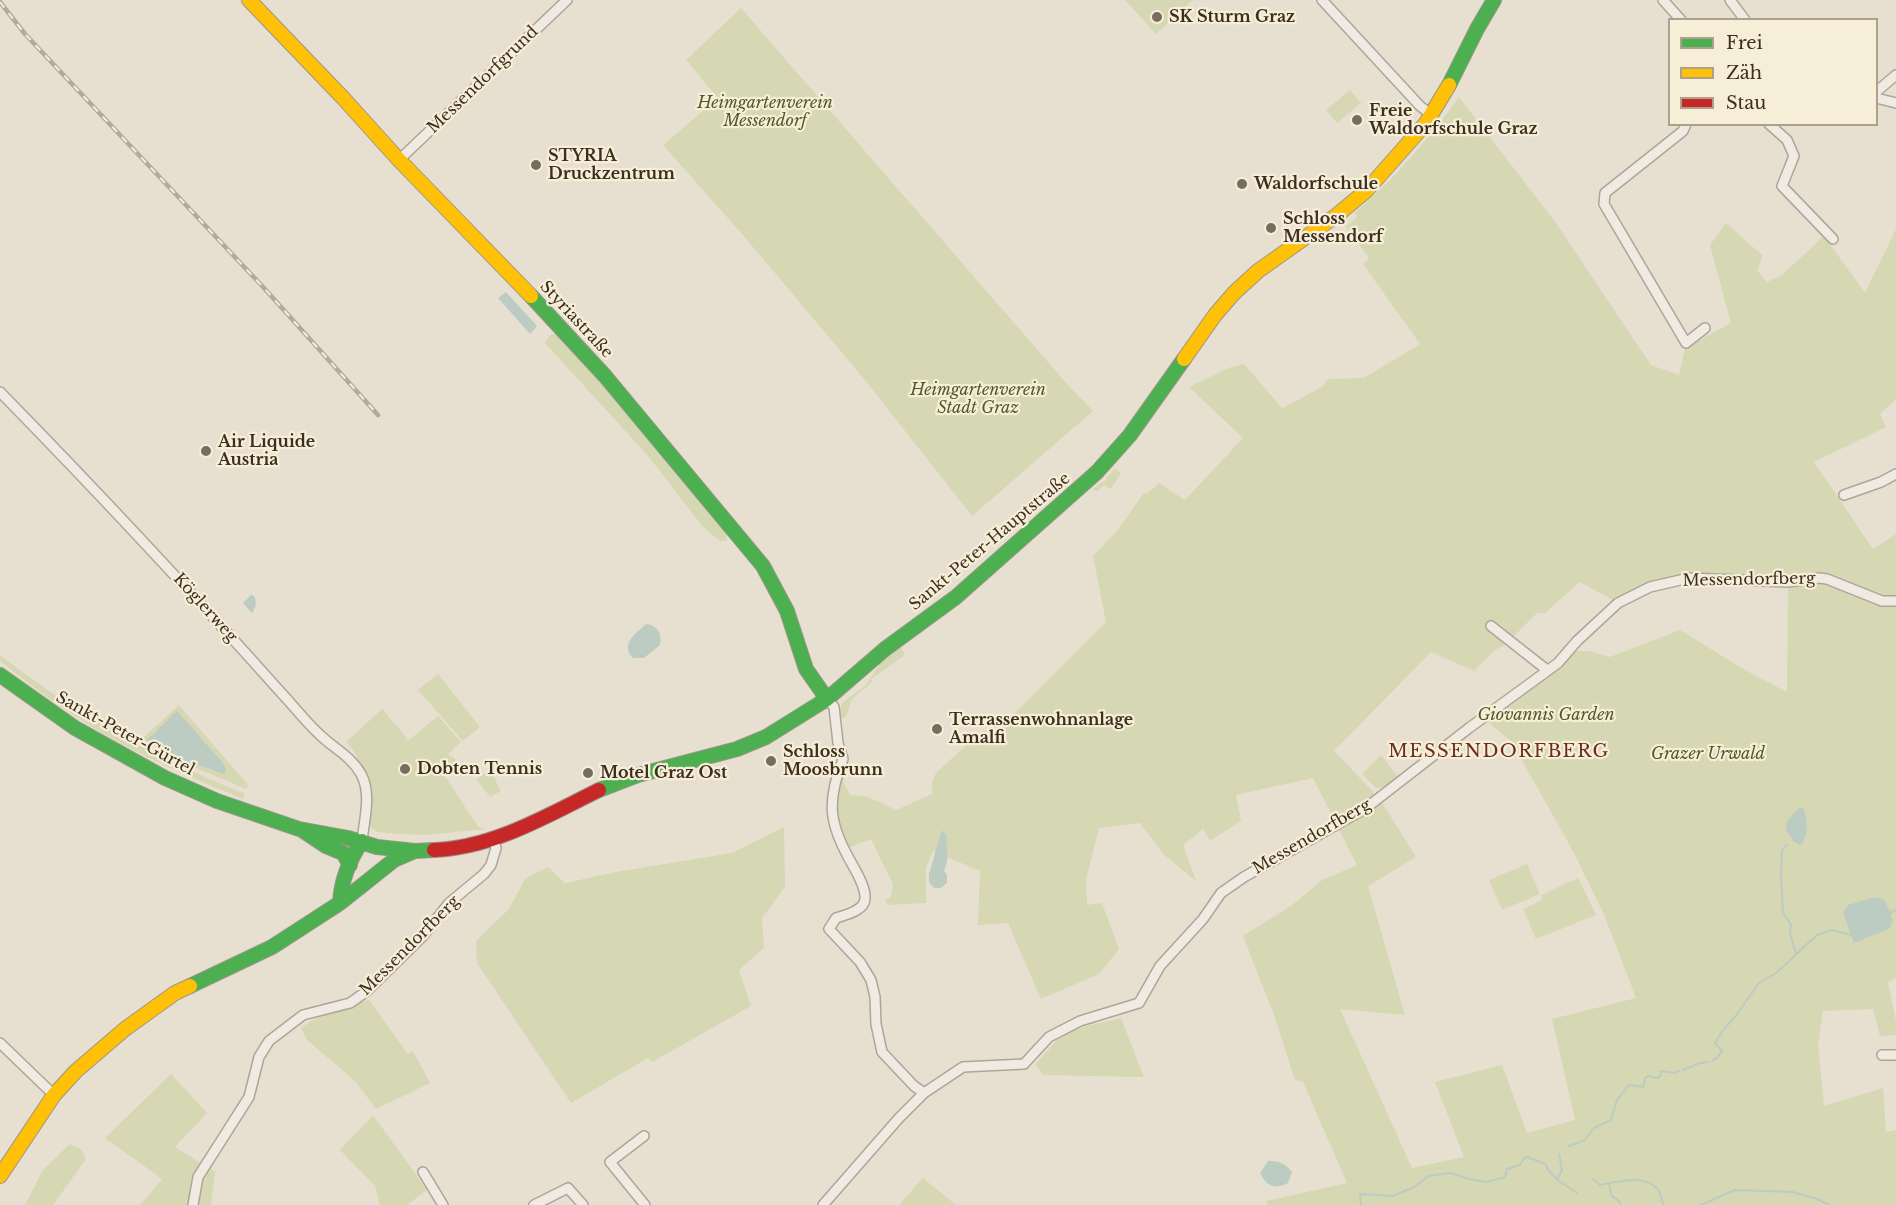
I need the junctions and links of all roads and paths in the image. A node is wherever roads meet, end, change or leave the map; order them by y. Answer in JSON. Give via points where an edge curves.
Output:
{"nodes":[{"id":1,"x":249,"y":0,"type":"edge"},
{"id":2,"x":567,"y":0,"type":"edge"},
{"id":3,"x":1322,"y":0,"type":"edge"},
{"id":4,"x":1494,"y":0,"type":"edge"},
{"id":5,"x":1663,"y":0,"type":"edge"},
{"id":6,"x":1730,"y":0,"type":"edge"},
{"id":7,"x":1679,"y":18,"type":"edge"},
{"id":8,"x":1744,"y":18,"type":"edge"},
{"id":9,"x":1896,"y":75,"type":"edge"},
{"id":10,"x":1878,"y":90,"type":"edge"},
{"id":11,"x":1878,"y":98,"type":"edge"},
{"id":12,"x":1896,"y":103,"type":"edge"},
{"id":13,"x":1432,"y":115,"type":"junction"},
{"id":14,"x":1685,"y":126,"type":"edge"},
{"id":15,"x":1771,"y":126,"type":"edge"},
{"id":16,"x":399,"y":160,"type":"junction"},
{"id":17,"x":1833,"y":239,"type":"dead end"},
{"id":18,"x":1705,"y":328,"type":"dead end"},
{"id":19,"x":0,"y":392,"type":"edge"},
{"id":20,"x":1896,"y":474,"type":"edge"},
{"id":21,"x":1844,"y":495,"type":"dead end"},
{"id":22,"x":1896,"y":601,"type":"edge"},
{"id":23,"x":1491,"y":626,"type":"dead end"},
{"id":24,"x":1547,"y":670,"type":"junction"},
{"id":25,"x":0,"y":675,"type":"edge"},
{"id":26,"x":827,"y":699,"type":"junction"},
{"id":27,"x":299,"y":829,"type":"junction"},
{"id":28,"x":493,"y":839,"type":"junction"},
{"id":29,"x":362,"y":841,"type":"junction"},
{"id":30,"x":415,"y":851,"type":"junction"},
{"id":31,"x":350,"y":865,"type":"junction"},
{"id":32,"x":343,"y":899,"type":"junction"},
{"id":33,"x":0,"y":1043,"type":"edge"},
{"id":34,"x":1882,"y":1055,"type":"dead end"},
{"id":35,"x":1896,"y":1055,"type":"edge"},
{"id":36,"x":924,"y":1093,"type":"junction"},
{"id":37,"x":54,"y":1095,"type":"junction"},
{"id":38,"x":644,"y":1136,"type":"dead end"},
{"id":39,"x":423,"y":1172,"type":"dead end"},
{"id":40,"x":0,"y":1176,"type":"edge"},
{"id":41,"x":193,"y":1205,"type":"edge"},
{"id":42,"x":443,"y":1205,"type":"edge"},
{"id":43,"x":534,"y":1205,"type":"edge"},
{"id":44,"x":583,"y":1205,"type":"edge"},
{"id":45,"x":645,"y":1205,"type":"edge"},
{"id":46,"x":823,"y":1205,"type":"edge"}],
"edges":[{"from":1,"to":16,"type":"main road","name":"Styriastraße"},
{"from":2,"to":16,"type":"street","name":"Messendorfgrund"},
{"from":3,"to":13,"type":"street"},
{"from":4,"to":13,"type":"main road","name":"Sankt-Peter-Hauptstraße"},
{"from":5,"to":7,"type":"street"},
{"from":6,"to":8,"type":"street"},
{"from":9,"to":10,"type":"street"},
{"from":11,"to":12,"type":"street"},
{"from":13,"to":26,"type":"main road","name":"Sankt-Peter-Hauptstraße","via":[[1366,191],[1234,293],[1130,435],[1082,486],[956,597],[885,649]]},
{"from":14,"to":18,"type":"street","via":[[1605,193],[1605,204],[1686,343]]},
{"from":15,"to":17,"type":"street","via":[[1787,140],[1794,156],[1782,186]]},
{"from":16,"to":26,"type":"main road","name":"Styriastraße","via":[[605,376],[763,566],[787,611],[807,669]]},
{"from":19,"to":29,"type":"street","name":"Köglerweg","via":[[320,735],[354,764],[366,787]]},
{"from":20,"to":21,"type":"street"},
{"from":22,"to":24,"type":"street","name":"Messendorfberg","via":[[1882,601],[1819,578],[1788,582],[1689,578],[1650,587],[1618,603]]},
{"from":23,"to":24,"type":"street"},
{"from":24,"to":36,"type":"street","name":"Messendorfberg","via":[[1366,808],[1221,893],[1160,966],[1139,1002],[1080,1021],[1049,1037],[1024,1064],[963,1067]]},
{"from":25,"to":27,"type":"main road","name":"Sankt-Peter-Gürtel","via":[[75,728],[165,778]]},
{"from":26,"to":28,"type":"main road","name":"Sankt-Peter-Hauptstraße","via":[[737,749],[638,775]]},
{"from":26,"to":36,"type":"street","via":[[834,707],[843,754],[833,791],[835,828],[865,896],[863,904],[851,914],[836,918],[829,929],[871,980],[882,1052]]},
{"from":27,"to":29,"type":"main road","name":"Sankt-Peter-Gürtel"},
{"from":27,"to":31,"type":"main road","via":[[343,853]]},
{"from":28,"to":30,"type":"main road","name":"Sankt-Peter-Hauptstraße","via":[[445,850]]},
{"from":28,"to":41,"type":"street","name":"Messendorfberg","via":[[496,848],[484,874],[450,903],[422,938],[368,991],[350,1003],[303,1015],[269,1041],[259,1057],[249,1097],[198,1177]]},
{"from":29,"to":30,"type":"main road","name":"Sankt-Peter-Gürtel","via":[[377,847]]},
{"from":29,"to":31,"type":"main road"},
{"from":29,"to":32,"type":"main road","via":[[361,857]]},
{"from":30,"to":32,"type":"main road","name":"Sankt-Peter-Hauptstraße","via":[[387,865]]},
{"from":31,"to":32,"type":"main road","via":[[339,893]]},
{"from":32,"to":37,"type":"main road","name":"Sankt-Peter-Hauptstraße","via":[[272,947],[175,993],[125,1029]]},
{"from":33,"to":37,"type":"street"},
{"from":34,"to":35,"type":"street"},
{"from":36,"to":46,"type":"street","name":"Messendorfberg"},
{"from":37,"to":40,"type":"main road","name":"Sankt-Peter-Hauptstraße"},
{"from":38,"to":45,"type":"street","via":[[610,1162]]},
{"from":39,"to":42,"type":"street"},
{"from":43,"to":44,"type":"street","via":[[568,1188]]}]}
